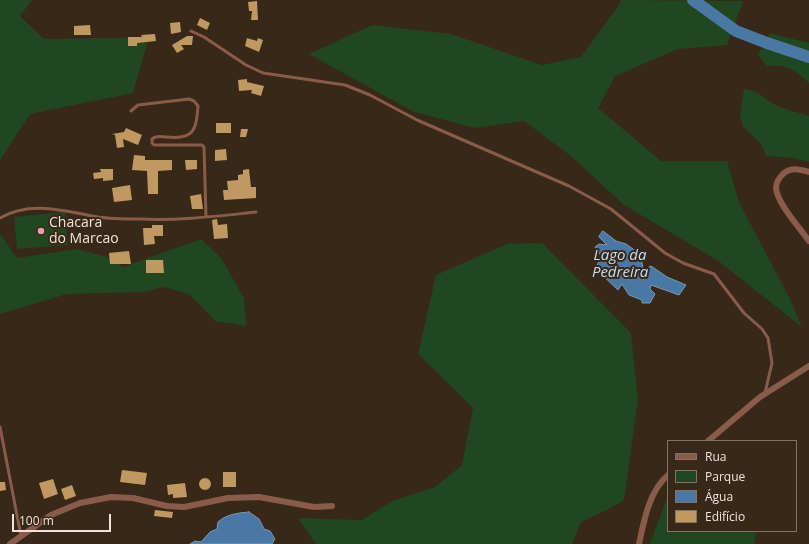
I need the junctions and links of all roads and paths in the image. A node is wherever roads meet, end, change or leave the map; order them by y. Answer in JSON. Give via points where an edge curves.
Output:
{"nodes":[{"id":1,"x":191,"y":31,"type":"dead end"},
{"id":2,"x":130,"y":111,"type":"dead end"},
{"id":3,"x":809,"y":172,"type":"edge"},
{"id":4,"x":256,"y":212,"type":"dead end"},
{"id":5,"x":206,"y":217,"type":"junction"},
{"id":6,"x":0,"y":218,"type":"edge"},
{"id":7,"x":809,"y":240,"type":"edge"},
{"id":8,"x":809,"y":366,"type":"edge"},
{"id":9,"x":765,"y":393,"type":"junction"},
{"id":10,"x":0,"y":428,"type":"edge"},
{"id":11,"x":709,"y":440,"type":"edge"},
{"id":12,"x":667,"y":476,"type":"edge"},
{"id":13,"x":332,"y":506,"type":"dead end"},
{"id":14,"x":20,"y":536,"type":"junction"},
{"id":15,"x":10,"y":544,"type":"edge"},
{"id":16,"x":638,"y":544,"type":"edge"}],
"edges":[{"from":1,"to":9,"type":"lane","via":[[204,36],[263,73],[345,85],[370,95],[417,120],[569,186],[611,209],[665,253],[683,263],[714,274],[744,313],[762,329],[768,338],[772,363]]},
{"from":2,"to":5,"type":"lane","via":[[138,105],[194,100],[198,106],[196,127],[190,134],[182,137],[156,136],[152,143],[204,147]]},
{"from":3,"to":7,"type":"street","via":[[788,170],[777,180],[776,188],[783,204]]},
{"from":4,"to":5,"type":"lane"},
{"from":5,"to":6,"type":"lane","via":[[100,217],[63,209],[25,208]]},
{"from":8,"to":9,"type":"street"},
{"from":9,"to":11,"type":"street"},
{"from":10,"to":14,"type":"lane"},
{"from":12,"to":16,"type":"street","via":[[646,513]]},
{"from":13,"to":14,"type":"street","via":[[314,507],[259,496],[228,498],[184,506],[167,506],[133,498],[111,497],[80,503],[51,515]]},
{"from":14,"to":15,"type":"street"}]}
